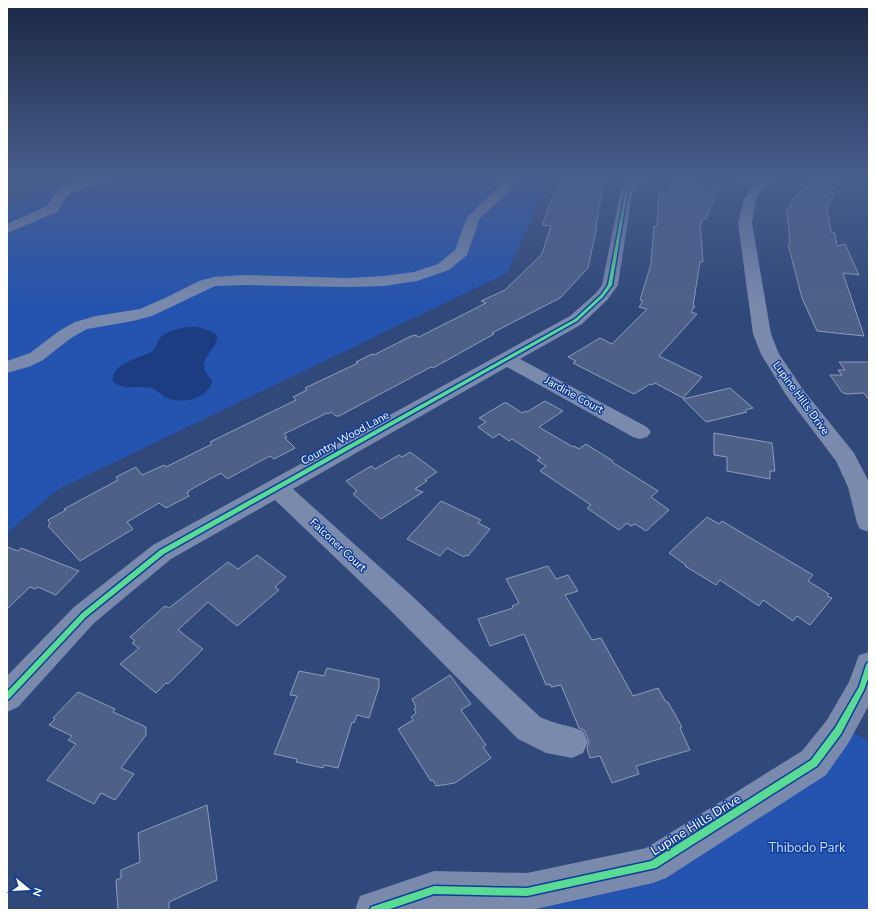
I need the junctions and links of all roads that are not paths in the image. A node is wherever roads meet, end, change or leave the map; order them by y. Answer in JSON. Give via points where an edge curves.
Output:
{"nodes":[{"id":1,"x":23,"y":221,"type":"edge"},
{"id":2,"x":473,"y":221,"type":"edge"},
{"id":3,"x":621,"y":221,"type":"edge"},
{"id":4,"x":745,"y":221,"type":"edge"},
{"id":5,"x":7,"y":228,"type":"edge"},
{"id":6,"x":507,"y":358,"type":"junction"},
{"id":7,"x":7,"y":367,"type":"edge"},
{"id":8,"x":640,"y":432,"type":"dead end"},
{"id":9,"x":276,"y":487,"type":"junction"},
{"id":10,"x":869,"y":523,"type":"edge"},
{"id":11,"x":869,"y":665,"type":"edge"},
{"id":12,"x":7,"y":697,"type":"edge"},
{"id":13,"x":572,"y":742,"type":"dead end"},
{"id":14,"x":509,"y":901,"type":"edge"},
{"id":15,"x":374,"y":910,"type":"edge"}],
"edges":[{"from":1,"to":5,"type":"street"},
{"from":2,"to":7,"type":"street","via":[[462,252],[453,262],[416,276],[377,281],[239,280],[208,283],[147,312],[82,325],[62,335],[31,360]]},
{"from":3,"to":6,"type":"street","name":"Country Wood Lane","via":[[610,285],[602,296],[576,320]]},
{"from":4,"to":10,"type":"street","name":"Lupine Hills Drive","via":[[762,334],[770,354],[796,395],[846,458],[860,487]]},
{"from":6,"to":8,"type":"street","name":"Jardine Court"},
{"from":6,"to":9,"type":"street","name":"Country Wood Lane"},
{"from":9,"to":12,"type":"street","name":"Country Wood Lane","via":[[162,552],[84,615]]},
{"from":9,"to":13,"type":"street","name":"Falconer Court","via":[[401,603],[529,728],[546,737]]},
{"from":11,"to":14,"type":"street","name":"Lupine Hills Drive","via":[[862,688],[838,731],[814,763],[653,865],[527,892]]},
{"from":14,"to":15,"type":"street","name":"Lupine Hills Drive","via":[[434,890]]}]}
